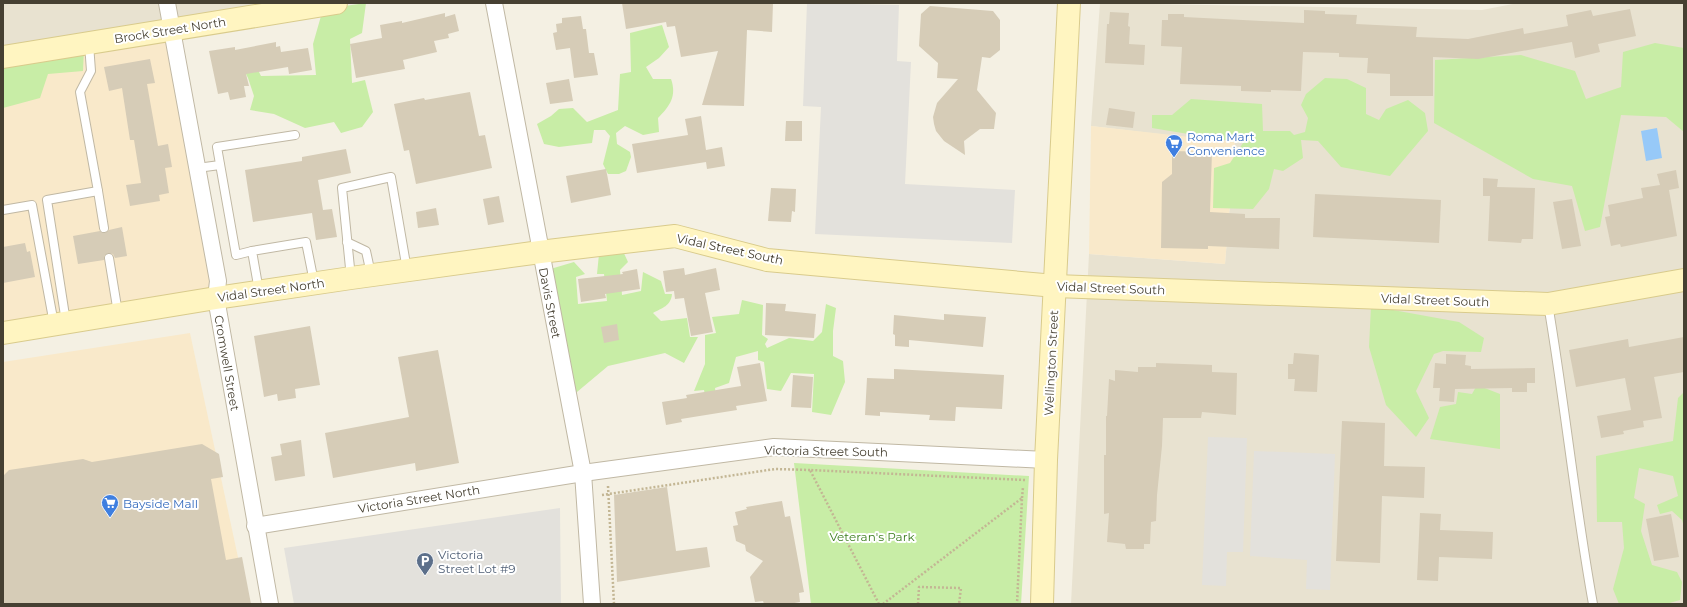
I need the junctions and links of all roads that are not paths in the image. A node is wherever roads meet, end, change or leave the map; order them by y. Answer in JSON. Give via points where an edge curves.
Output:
{"nodes":[{"id":1,"x":167,"y":3,"type":"edge"},
{"id":2,"x":336,"y":3,"type":"edge"},
{"id":3,"x":494,"y":3,"type":"edge"},
{"id":4,"x":1069,"y":3,"type":"edge"},
{"id":5,"x":172,"y":30,"type":"junction"},
{"id":6,"x":88,"y":44,"type":"junction"},
{"id":7,"x":3,"y":57,"type":"edge"},
{"id":8,"x":294,"y":135,"type":"dead end"},
{"id":9,"x":220,"y":165,"type":"junction"},
{"id":10,"x":197,"y":168,"type":"junction"},
{"id":11,"x":98,"y":191,"type":"junction"},
{"id":12,"x":3,"y":210,"type":"edge"},
{"id":13,"x":104,"y":228,"type":"dead end"},
{"id":14,"x":347,"y":242,"type":"junction"},
{"id":15,"x":252,"y":251,"type":"junction"},
{"id":16,"x":540,"y":252,"type":"junction"},
{"id":17,"x":109,"y":258,"type":"dead end"},
{"id":18,"x":407,"y":270,"type":"junction"},
{"id":19,"x":361,"y":277,"type":"junction"},
{"id":20,"x":1684,"y":280,"type":"edge"},
{"id":21,"x":314,"y":283,"type":"junction"},
{"id":22,"x":1054,"y":286,"type":"junction"},
{"id":23,"x":259,"y":292,"type":"junction"},
{"id":24,"x":216,"y":298,"type":"junction"},
{"id":25,"x":1548,"y":304,"type":"junction"},
{"id":26,"x":118,"y":314,"type":"junction"},
{"id":27,"x":60,"y":324,"type":"junction"},
{"id":28,"x":3,"y":333,"type":"edge"},
{"id":29,"x":1046,"y":460,"type":"junction"},
{"id":30,"x":583,"y":473,"type":"junction"},
{"id":31,"x":255,"y":526,"type":"junction"},
{"id":32,"x":270,"y":604,"type":"edge"},
{"id":33,"x":592,"y":604,"type":"edge"},
{"id":34,"x":1042,"y":604,"type":"edge"},
{"id":35,"x":1593,"y":604,"type":"edge"}],
"edges":[{"from":1,"to":5,"type":"street","name":"Cromwell Street"},
{"from":2,"to":5,"type":"main road","name":"Brock Street North"},
{"from":3,"to":16,"type":"street","name":"Davis Street"},
{"from":4,"to":22,"type":"main road","name":"Wellington Street"},
{"from":5,"to":6,"type":"main road","name":"Brock Street North"},
{"from":5,"to":10,"type":"street","name":"Cromwell Street"},
{"from":6,"to":7,"type":"main road","name":"Brock Street North"},
{"from":6,"to":11,"type":"lane","via":[[91,71],[80,92]]},
{"from":8,"to":9,"type":"lane","via":[[217,147]]},
{"from":9,"to":10,"type":"lane"},
{"from":9,"to":15,"type":"lane","via":[[236,255]]},
{"from":10,"to":24,"type":"street","name":"Cromwell Street","via":[[218,280]]},
{"from":11,"to":13,"type":"lane"},
{"from":11,"to":27,"type":"lane","via":[[48,200]]},
{"from":12,"to":27,"type":"lane","via":[[32,205]]},
{"from":14,"to":18,"type":"lane","via":[[342,188],[391,177]]},
{"from":14,"to":19,"type":"lane"},
{"from":14,"to":19,"type":"lane","via":[[366,251]]},
{"from":15,"to":21,"type":"lane","via":[[306,242]]},
{"from":15,"to":23,"type":"lane"},
{"from":16,"to":18,"type":"main road","name":"Vidal Street North"},
{"from":16,"to":22,"type":"main road","name":"Vidal Street South","via":[[675,236],[767,260]]},
{"from":16,"to":30,"type":"street","name":"Davis Street"},
{"from":17,"to":26,"type":"lane"},
{"from":18,"to":19,"type":"main road","name":"Vidal Street North"},
{"from":19,"to":21,"type":"main road","name":"Vidal Street North"},
{"from":20,"to":25,"type":"main road","name":"Vidal Street South"},
{"from":21,"to":23,"type":"main road","name":"Vidal Street North"},
{"from":22,"to":25,"type":"main road","name":"Vidal Street South"},
{"from":22,"to":29,"type":"main road","name":"Wellington Street"},
{"from":23,"to":24,"type":"main road","name":"Vidal Street North"},
{"from":24,"to":26,"type":"main road","name":"Vidal Street North"},
{"from":24,"to":31,"type":"street","name":"Cromwell Street"},
{"from":25,"to":35,"type":"lane"},
{"from":26,"to":27,"type":"main road","name":"Vidal Street North"},
{"from":27,"to":28,"type":"main road","name":"Vidal Street North"},
{"from":29,"to":30,"type":"street","name":"Victoria Street South","via":[[774,447]]},
{"from":29,"to":34,"type":"main road","name":"Wellington Street"},
{"from":30,"to":31,"type":"street","name":"Victoria Street North"},
{"from":30,"to":33,"type":"street","name":"Davis Street"},
{"from":31,"to":32,"type":"street","name":"Cromwell Street"}]}
